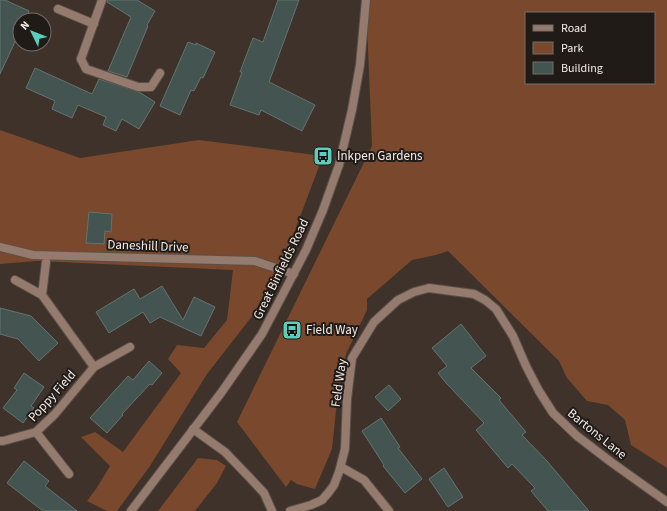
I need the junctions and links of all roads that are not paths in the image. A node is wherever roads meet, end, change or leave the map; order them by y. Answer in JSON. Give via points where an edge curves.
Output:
{"nodes":[{"id":1,"x":102,"y":0,"type":"edge"},
{"id":2,"x":366,"y":0,"type":"edge"},
{"id":3,"x":58,"y":9,"type":"dead end"},
{"id":4,"x":94,"y":24,"type":"junction"},
{"id":5,"x":160,"y":73,"type":"dead end"},
{"id":6,"x":0,"y":246,"type":"edge"},
{"id":7,"x":46,"y":262,"type":"dead end"},
{"id":8,"x":294,"y":274,"type":"junction"},
{"id":9,"x":15,"y":280,"type":"dead end"},
{"id":10,"x":474,"y":294,"type":"joint"},
{"id":11,"x":42,"y":296,"type":"junction"},
{"id":12,"x":130,"y":347,"type":"dead end"},
{"id":13,"x":94,"y":367,"type":"junction"},
{"id":14,"x":193,"y":429,"type":"junction"},
{"id":15,"x":36,"y":432,"type":"junction"},
{"id":16,"x":0,"y":441,"type":"edge"},
{"id":17,"x":341,"y":467,"type":"junction"},
{"id":18,"x":69,"y":474,"type":"dead end"},
{"id":19,"x":667,"y":502,"type":"edge"},
{"id":20,"x":131,"y":511,"type":"edge"},
{"id":21,"x":272,"y":511,"type":"edge"},
{"id":22,"x":290,"y":511,"type":"edge"},
{"id":23,"x":389,"y":511,"type":"edge"}],
"edges":[{"from":1,"to":4,"type":"street"},
{"from":2,"to":8,"type":"street","name":"Great Binfields Road","via":[[360,65],[339,165],[323,210]]},
{"from":3,"to":4,"type":"street"},
{"from":4,"to":5,"type":"street","via":[[81,59],[86,69],[138,87],[151,87]]},
{"from":6,"to":8,"type":"street","name":"Daneshill Drive","via":[[33,255],[255,261]]},
{"from":7,"to":11,"type":"street"},
{"from":8,"to":14,"type":"street","name":"Great Binfields Road","via":[[262,334]]},
{"from":9,"to":11,"type":"street","name":"Poppy Field"},
{"from":10,"to":17,"type":"street","name":"Feld Way","via":[[429,288],[414,292],[398,300],[374,322],[352,358],[345,448]]},
{"from":10,"to":19,"type":"street","name":"Bartons Lane","via":[[496,309],[553,413],[577,436]]},
{"from":11,"to":13,"type":"street","name":"Poppy Field"},
{"from":12,"to":13,"type":"street","name":"Poppy Field"},
{"from":13,"to":15,"type":"street","name":"Poppy Field","via":[[55,414]]},
{"from":14,"to":20,"type":"street","name":"Great Binfields Road"},
{"from":14,"to":21,"type":"street","via":[[224,452],[250,478],[264,493]]},
{"from":15,"to":16,"type":"street","name":"Poppy Field"},
{"from":15,"to":18,"type":"street"},
{"from":17,"to":22,"type":"street","name":"Feld Way","via":[[326,497],[311,505]]},
{"from":17,"to":23,"type":"street","via":[[364,480]]}]}
